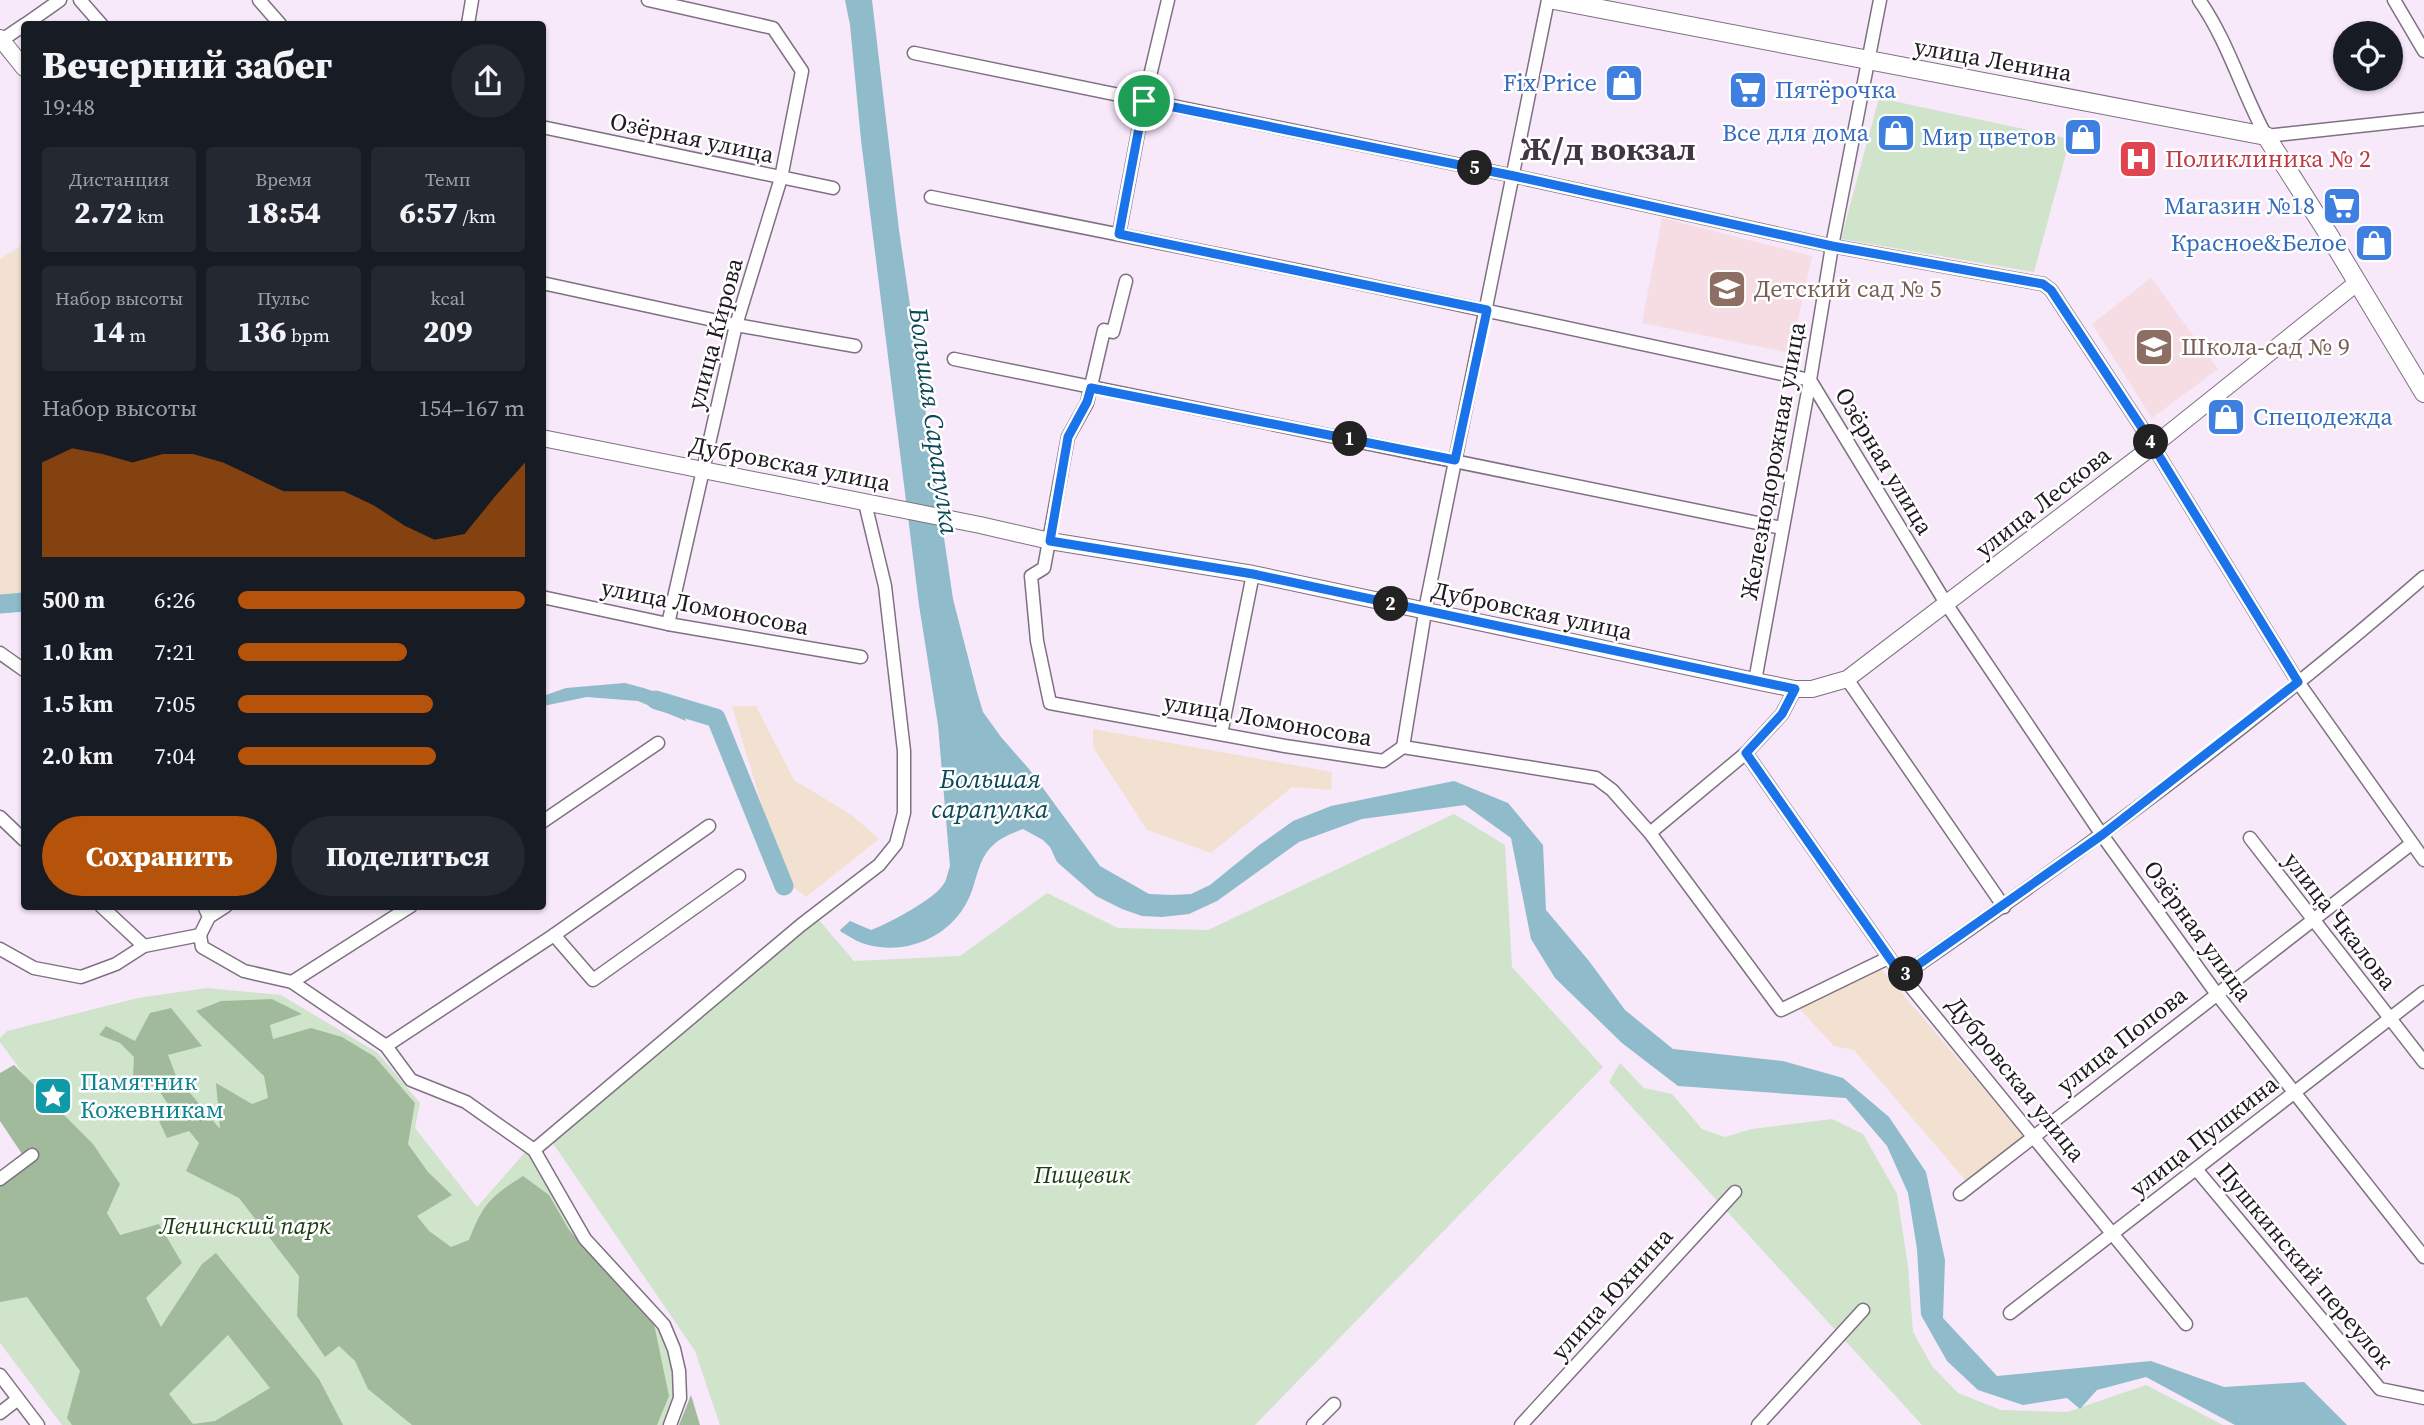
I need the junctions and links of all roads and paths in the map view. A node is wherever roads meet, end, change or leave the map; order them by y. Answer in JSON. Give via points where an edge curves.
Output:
{"nodes":[{"id":1,"x":61,"y":0,"type":"edge"},
{"id":2,"x":80,"y":0,"type":"edge"},
{"id":3,"x":260,"y":0,"type":"edge"},
{"id":4,"x":472,"y":0,"type":"edge"},
{"id":5,"x":648,"y":0,"type":"edge"},
{"id":6,"x":1168,"y":0,"type":"edge"},
{"id":7,"x":1548,"y":0,"type":"edge"},
{"id":8,"x":1555,"y":0,"type":"edge"},
{"id":9,"x":1880,"y":0,"type":"edge"},
{"id":10,"x":2199,"y":0,"type":"edge"},
{"id":11,"x":2394,"y":0,"type":"edge"},
{"id":12,"x":31,"y":21,"type":"edge"},
{"id":13,"x":99,"y":21,"type":"edge"},
{"id":14,"x":278,"y":21,"type":"edge"},
{"id":15,"x":468,"y":21,"type":"edge"},
{"id":16,"x":21,"y":27,"type":"edge"},
{"id":17,"x":1,"y":39,"type":"edge"},
{"id":18,"x":2424,"y":51,"type":"edge"},
{"id":19,"x":914,"y":53,"type":"dead end"},
{"id":20,"x":1868,"y":62,"type":"junction"},
{"id":21,"x":21,"y":64,"type":"edge"},
{"id":22,"x":1144,"y":101,"type":"junction"},
{"id":23,"x":2424,"y":119,"type":"edge"},
{"id":24,"x":546,"y":128,"type":"edge"},
{"id":25,"x":2266,"y":136,"type":"junction"},
{"id":26,"x":1514,"y":176,"type":"junction"},
{"id":27,"x":781,"y":178,"type":"junction"},
{"id":28,"x":833,"y":188,"type":"dead end"},
{"id":29,"x":931,"y":197,"type":"dead end"},
{"id":30,"x":1119,"y":234,"type":"junction"},
{"id":31,"x":1832,"y":246,"type":"junction"},
{"id":32,"x":1126,"y":281,"type":"dead end"},
{"id":33,"x":2358,"y":282,"type":"junction"},
{"id":34,"x":546,"y":283,"type":"edge"},
{"id":35,"x":1487,"y":310,"type":"junction"},
{"id":36,"x":736,"y":325,"type":"junction"},
{"id":37,"x":855,"y":346,"type":"dead end"},
{"id":38,"x":954,"y":359,"type":"dead end"},
{"id":39,"x":1810,"y":380,"type":"junction"},
{"id":40,"x":1091,"y":388,"type":"junction"},
{"id":41,"x":2424,"y":393,"type":"edge"},
{"id":42,"x":546,"y":439,"type":"edge"},
{"id":43,"x":2153,"y":446,"type":"junction"},
{"id":44,"x":1455,"y":460,"type":"junction"},
{"id":45,"x":704,"y":470,"type":"junction"},
{"id":46,"x":872,"y":504,"type":"junction"},
{"id":47,"x":1782,"y":528,"type":"junction"},
{"id":48,"x":1050,"y":541,"type":"junction"},
{"id":49,"x":1253,"y":574,"type":"junction"},
{"id":50,"x":2424,"y":577,"type":"edge"},
{"id":51,"x":546,"y":598,"type":"edge"},
{"id":52,"x":1947,"y":604,"type":"junction"},
{"id":53,"x":1425,"y":611,"type":"junction"},
{"id":54,"x":668,"y":624,"type":"junction"},
{"id":55,"x":0,"y":653,"type":"edge"},
{"id":56,"x":860,"y":657,"type":"dead end"},
{"id":57,"x":21,"y":668,"type":"edge"},
{"id":58,"x":1847,"y":679,"type":"junction"},
{"id":59,"x":1755,"y":681,"type":"junction"},
{"id":60,"x":2298,"y":682,"type":"junction"},
{"id":61,"x":1803,"y":689,"type":"junction"},
{"id":62,"x":1221,"y":734,"type":"junction"},
{"id":63,"x":658,"y":743,"type":"dead end"},
{"id":64,"x":1402,"y":747,"type":"junction"},
{"id":65,"x":1746,"y":753,"type":"junction"},
{"id":66,"x":0,"y":817,"type":"edge"},
{"id":67,"x":546,"y":819,"type":"edge"},
{"id":68,"x":709,"y":826,"type":"dead end"},
{"id":69,"x":1650,"y":833,"type":"junction"},
{"id":70,"x":2102,"y":835,"type":"junction"},
{"id":71,"x":21,"y":837,"type":"edge"},
{"id":72,"x":2249,"y":838,"type":"dead end"},
{"id":73,"x":2411,"y":844,"type":"junction"},
{"id":74,"x":2424,"y":860,"type":"edge"},
{"id":75,"x":739,"y":876,"type":"dead end"},
{"id":76,"x":2004,"y":906,"type":"junction"},
{"id":77,"x":105,"y":910,"type":"edge"},
{"id":78,"x":405,"y":910,"type":"edge"},
{"id":79,"x":206,"y":912,"type":"edge"},
{"id":80,"x":2313,"y":920,"type":"junction"},
{"id":81,"x":200,"y":935,"type":"junction"},
{"id":82,"x":554,"y":935,"type":"junction"},
{"id":83,"x":144,"y":946,"type":"junction"},
{"id":84,"x":0,"y":949,"type":"edge"},
{"id":85,"x":1888,"y":958,"type":"junction"},
{"id":86,"x":1902,"y":976,"type":"junction"},
{"id":87,"x":292,"y":982,"type":"junction"},
{"id":88,"x":2424,"y":992,"type":"edge"},
{"id":89,"x":2216,"y":993,"type":"junction"},
{"id":90,"x":2390,"y":1019,"type":"junction"},
{"id":91,"x":386,"y":1046,"type":"junction"},
{"id":92,"x":2424,"y":1062,"type":"edge"},
{"id":93,"x":2294,"y":1093,"type":"junction"},
{"id":94,"x":2032,"y":1136,"type":"junction"},
{"id":95,"x":534,"y":1150,"type":"junction"},
{"id":96,"x":32,"y":1155,"type":"dead end"},
{"id":97,"x":2196,"y":1169,"type":"junction"},
{"id":98,"x":0,"y":1179,"type":"edge"},
{"id":99,"x":1735,"y":1192,"type":"dead end"},
{"id":100,"x":1960,"y":1194,"type":"dead end"},
{"id":101,"x":2114,"y":1232,"type":"junction"},
{"id":102,"x":2424,"y":1257,"type":"edge"},
{"id":103,"x":1863,"y":1310,"type":"dead end"},
{"id":104,"x":2010,"y":1313,"type":"dead end"},
{"id":105,"x":2186,"y":1324,"type":"dead end"},
{"id":106,"x":0,"y":1375,"type":"edge"},
{"id":107,"x":2424,"y":1398,"type":"edge"},
{"id":108,"x":18,"y":1399,"type":"junction"},
{"id":109,"x":1334,"y":1404,"type":"dead end"},
{"id":110,"x":0,"y":1413,"type":"edge"},
{"id":111,"x":38,"y":1425,"type":"edge"},
{"id":112,"x":670,"y":1425,"type":"edge"},
{"id":113,"x":1313,"y":1425,"type":"edge"},
{"id":114,"x":1521,"y":1425,"type":"edge"},
{"id":115,"x":1758,"y":1425,"type":"edge"}],
"edges":[{"from":1,"to":12,"type":"street"},
{"from":2,"to":13,"type":"street"},
{"from":3,"to":14,"type":"street"},
{"from":4,"to":15,"type":"street"},
{"from":5,"to":27,"type":"street","name":"улица Кирова","via":[[773,28],[802,71]]},
{"from":6,"to":22,"type":"street"},
{"from":7,"to":26,"type":"street"},
{"from":8,"to":20,"type":"main road","name":"улица Ленина"},
{"from":9,"to":20,"type":"street","name":"Железнодорожная улица"},
{"from":10,"to":25,"type":"street"},
{"from":11,"to":18,"type":"street"},
{"from":16,"to":17,"type":"street"},
{"from":17,"to":21,"type":"street"},
{"from":19,"to":22,"type":"street"},
{"from":20,"to":25,"type":"main road","name":"улица Ленина"},
{"from":20,"to":31,"type":"street","name":"Железнодорожная улица"},
{"from":22,"to":26,"type":"street"},
{"from":22,"to":30,"type":"street"},
{"from":23,"to":25,"type":"street","name":"улица Ленина"},
{"from":24,"to":27,"type":"street","name":"Озёрная улица"},
{"from":25,"to":33,"type":"main road"},
{"from":26,"to":31,"type":"street"},
{"from":26,"to":35,"type":"street"},
{"from":27,"to":28,"type":"street","name":"Озёрная улица"},
{"from":27,"to":36,"type":"street","name":"улица Кирова"},
{"from":29,"to":30,"type":"street","name":"Озёрная улица"},
{"from":30,"to":35,"type":"street","name":"Озёрная улица"},
{"from":31,"to":39,"type":"street","name":"Железнодорожная улица"},
{"from":31,"to":43,"type":"street","via":[[2043,284]]},
{"from":32,"to":40,"type":"street","via":[[1114,332],[1104,330]]},
{"from":33,"to":41,"type":"main road"},
{"from":33,"to":43,"type":"street","name":"улица Лескова"},
{"from":34,"to":36,"type":"street"},
{"from":35,"to":39,"type":"street","name":"Озёрная улица"},
{"from":35,"to":44,"type":"street"},
{"from":36,"to":37,"type":"street"},
{"from":36,"to":45,"type":"street","name":"улица Кирова"},
{"from":38,"to":40,"type":"street"},
{"from":39,"to":47,"type":"street","name":"Железнодорожная улица"},
{"from":39,"to":52,"type":"street","name":"Озёрная улица"},
{"from":40,"to":44,"type":"street"},
{"from":40,"to":48,"type":"street","via":[[1068,437]]},
{"from":42,"to":45,"type":"street","name":"Дубровская улица"},
{"from":43,"to":52,"type":"street","name":"улица Лескова"},
{"from":43,"to":60,"type":"street"},
{"from":44,"to":47,"type":"street"},
{"from":44,"to":53,"type":"street"},
{"from":45,"to":46,"type":"street","name":"Дубровская улица"},
{"from":45,"to":54,"type":"street","name":"улица Кирова"},
{"from":46,"to":48,"type":"street","name":"Дубровская улица"},
{"from":46,"to":95,"type":"street","via":[[904,751],[904,813],[896,844],[879,865]]},
{"from":47,"to":59,"type":"street","name":"Железнодорожная улица"},
{"from":48,"to":49,"type":"street","name":"Дубровская улица"},
{"from":48,"to":62,"type":"street","name":"улица Ломоносова","via":[[1044,568],[1031,576],[1037,641],[1050,703]]},
{"from":49,"to":53,"type":"street","name":"Дубровская улица"},
{"from":49,"to":62,"type":"street"},
{"from":50,"to":60,"type":"street"},
{"from":51,"to":54,"type":"street","name":"улица Ломоносова"},
{"from":52,"to":58,"type":"street","name":"улица Лескова"},
{"from":52,"to":70,"type":"street","name":"Озёрная улица"},
{"from":53,"to":59,"type":"street","name":"Дубровская улица"},
{"from":53,"to":64,"type":"street"},
{"from":54,"to":56,"type":"street","name":"улица Ломоносова"},
{"from":55,"to":57,"type":"street"},
{"from":58,"to":61,"type":"street","name":"улица Лескова"},
{"from":58,"to":76,"type":"street"},
{"from":59,"to":61,"type":"street","name":"Дубровская улица"},
{"from":60,"to":70,"type":"street"},
{"from":60,"to":73,"type":"street"},
{"from":61,"to":65,"type":"street"},
{"from":62,"to":64,"type":"street","name":"улица Ломоносова","via":[[1383,761]]},
{"from":63,"to":67,"type":"street"},
{"from":64,"to":69,"type":"street","name":"улица Ломоносова","via":[[1596,778]]},
{"from":65,"to":69,"type":"street"},
{"from":65,"to":85,"type":"street","name":"Дубровская улица"},
{"from":66,"to":71,"type":"street"},
{"from":68,"to":82,"type":"street"},
{"from":69,"to":85,"type":"street","name":"улица Ломоносова","via":[[1781,1010]]},
{"from":70,"to":76,"type":"street"},
{"from":70,"to":89,"type":"street","name":"Озёрная улица"},
{"from":72,"to":80,"type":"street","name":"улица Чкалова"},
{"from":73,"to":74,"type":"street"},
{"from":73,"to":80,"type":"street","name":"улица Попова"},
{"from":75,"to":82,"type":"street","via":[[593,981]]},
{"from":76,"to":86,"type":"street"},
{"from":77,"to":83,"type":"street"},
{"from":78,"to":87,"type":"street"},
{"from":79,"to":81,"type":"street"},
{"from":80,"to":89,"type":"street","name":"улица Попова"},
{"from":80,"to":90,"type":"street","name":"улица Чкалова"},
{"from":81,"to":83,"type":"street"},
{"from":81,"to":87,"type":"street","via":[[202,947],[244,971]]},
{"from":82,"to":91,"type":"street"},
{"from":83,"to":84,"type":"street","via":[[116,964],[81,977],[34,968]]},
{"from":85,"to":86,"type":"street","name":"Дубровская улица"},
{"from":86,"to":94,"type":"street","name":"Дубровская улица"},
{"from":87,"to":91,"type":"street"},
{"from":88,"to":90,"type":"street","name":"улица Пушкина"},
{"from":89,"to":93,"type":"street","name":"Озёрная улица"},
{"from":89,"to":94,"type":"street","name":"улица Попова"},
{"from":90,"to":92,"type":"street","name":"улица Чкалова"},
{"from":90,"to":93,"type":"street","name":"улица Пушкина"},
{"from":91,"to":95,"type":"street","via":[[411,1080],[466,1102]]},
{"from":93,"to":97,"type":"street","name":"улица Пушкина"},
{"from":93,"to":102,"type":"street","name":"Озёрная улица"},
{"from":94,"to":100,"type":"street","name":"улица Попова"},
{"from":94,"to":101,"type":"street","name":"Дубровская улица"},
{"from":95,"to":112,"type":"street","via":[[585,1239],[664,1325],[679,1371],[680,1398]]},
{"from":96,"to":98,"type":"street"},
{"from":97,"to":101,"type":"street","name":"улица Пушкина"},
{"from":97,"to":107,"type":"street","name":"Пушкинский переулок","via":[[2381,1389]]},
{"from":99,"to":114,"type":"street","name":"улица Юхнина"},
{"from":101,"to":104,"type":"street","name":"улица Пушкина"},
{"from":101,"to":105,"type":"street","name":"Дубровская улица"},
{"from":103,"to":115,"type":"street"},
{"from":106,"to":108,"type":"street"},
{"from":108,"to":110,"type":"street"},
{"from":108,"to":111,"type":"street"},
{"from":109,"to":113,"type":"street"}]}
